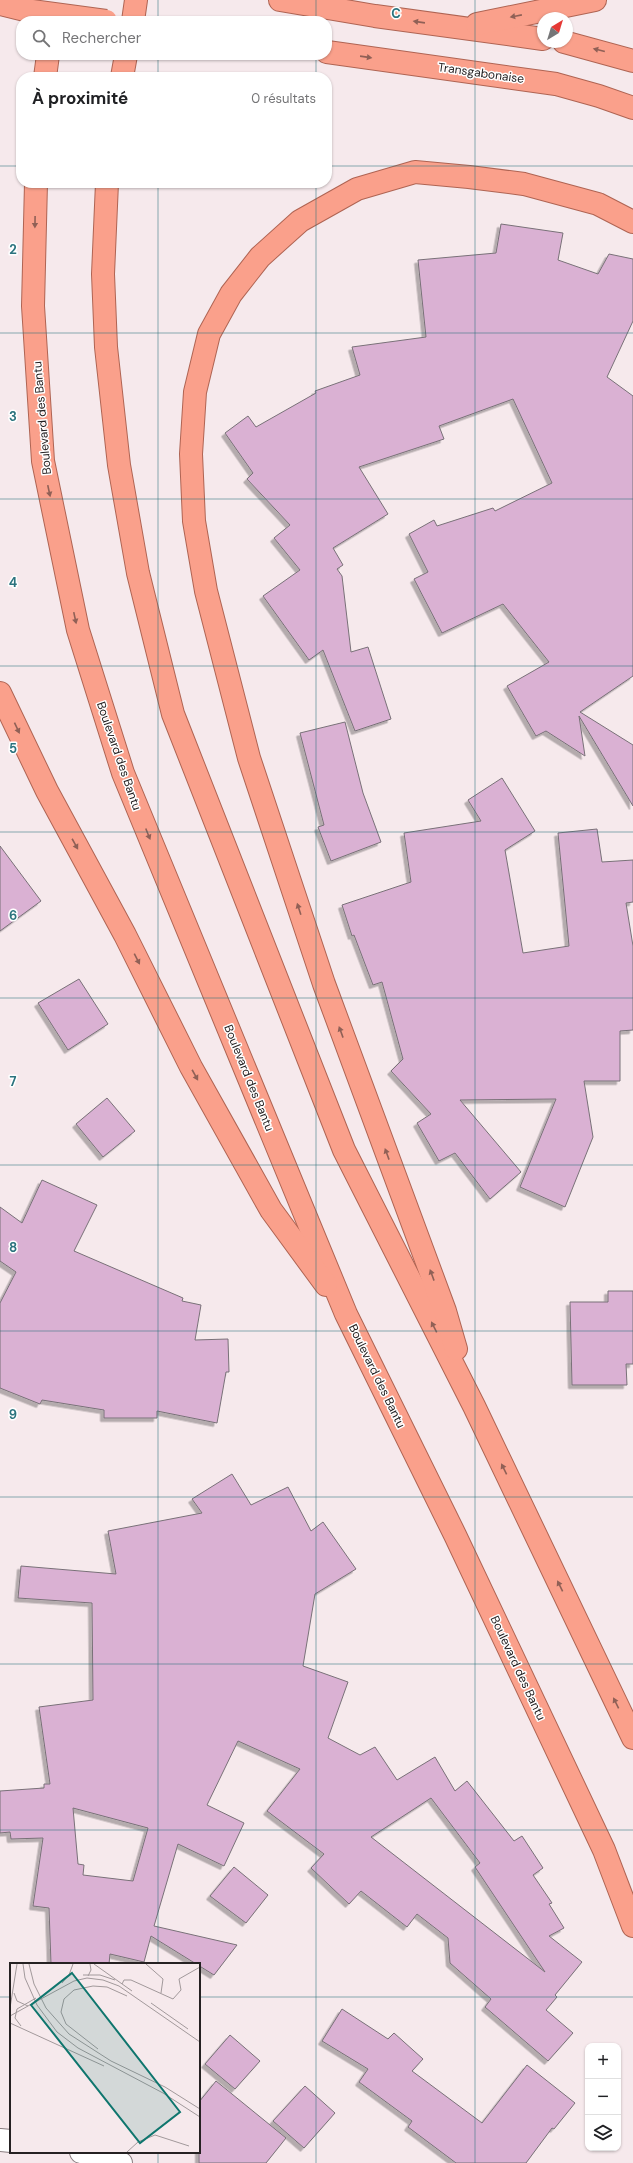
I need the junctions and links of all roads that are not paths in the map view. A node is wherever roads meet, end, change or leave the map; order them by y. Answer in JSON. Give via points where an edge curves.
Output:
{"nodes":[{"id":1,"x":59,"y":0,"type":"edge"},
{"id":2,"x":136,"y":0,"type":"edge"},
{"id":3,"x":280,"y":0,"type":"edge"},
{"id":4,"x":595,"y":0,"type":"edge"},
{"id":5,"x":0,"y":4,"type":"edge"},
{"id":6,"x":55,"y":16,"type":"edge"},
{"id":7,"x":69,"y":16,"type":"edge"},
{"id":8,"x":133,"y":16,"type":"edge"},
{"id":9,"x":458,"y":27,"type":"junction"},
{"id":10,"x":537,"y":38,"type":"edge"},
{"id":11,"x":573,"y":44,"type":"edge"},
{"id":12,"x":332,"y":53,"type":"edge"},
{"id":13,"x":47,"y":60,"type":"edge"},
{"id":14,"x":125,"y":60,"type":"edge"},
{"id":15,"x":633,"y":61,"type":"edge"},
{"id":16,"x":46,"y":72,"type":"edge"},
{"id":17,"x":123,"y":72,"type":"edge"},
{"id":18,"x":556,"y":84,"type":"junction"},
{"id":19,"x":633,"y":98,"type":"edge"},
{"id":20,"x":633,"y":108,"type":"edge"},
{"id":21,"x":36,"y":188,"type":"edge"},
{"id":22,"x":107,"y":188,"type":"edge"},
{"id":23,"x":633,"y":222,"type":"edge"},
{"id":24,"x":0,"y":693,"type":"edge"},
{"id":25,"x":346,"y":1314,"type":"junction"},
{"id":26,"x":474,"y":1406,"type":"junction"},
{"id":27,"x":633,"y":1738,"type":"edge"},
{"id":28,"x":633,"y":1926,"type":"edge"},
{"id":29,"x":0,"y":2140,"type":"edge"},
{"id":30,"x":10,"y":2142,"type":"edge"},
{"id":31,"x":84,"y":2153,"type":"edge"},
{"id":32,"x":121,"y":2163,"type":"edge"}],
"edges":[{"from":1,"to":6,"type":"highway"},
{"from":2,"to":8,"type":"highway"},
{"from":9,"to":3,"type":"highway","one_way":true},
{"from":4,"to":9,"type":"highway","one_way":true},
{"from":5,"to":7,"type":"highway","bridge":true},
{"from":9,"to":10,"type":"highway"},
{"from":15,"to":11,"type":"highway","one_way":true},
{"from":12,"to":18,"type":"highway","name":"Transgabonaise","one_way":true},
{"from":13,"to":16,"type":"highway"},
{"from":14,"to":17,"type":"highway"},
{"from":18,"to":19,"type":"highway","via":[[585,84]]},
{"from":18,"to":20,"type":"highway","name":"Transgabonaise"},
{"from":21,"to":25,"type":"highway","name":"Boulevard des Bantu","one_way":true,"via":[[33,306],[43,461],[78,630],[122,773]]},
{"from":26,"to":22,"type":"highway","one_way":true,"via":[[344,1150],[173,714],[138,573],[119,465],[106,348],[103,274]]},
{"from":26,"to":23,"type":"highway","one_way":true,"via":[[445,1311],[324,984],[249,758],[206,591],[194,521],[191,454],[195,392],[209,334],[236,288],[260,257],[300,220],[357,189],[415,172],[469,177],[524,184],[598,204]]},
{"from":24,"to":25,"type":"highway","one_way":true,"via":[[46,791],[125,935],[191,1067],[271,1210]]},
{"from":25,"to":28,"type":"highway","name":"Boulevard des Bantu","via":[[455,1535],[604,1850]]},
{"from":27,"to":26,"type":"highway","one_way":true},
{"from":29,"to":30,"type":"street"},
{"from":31,"to":32,"type":"street"}]}
